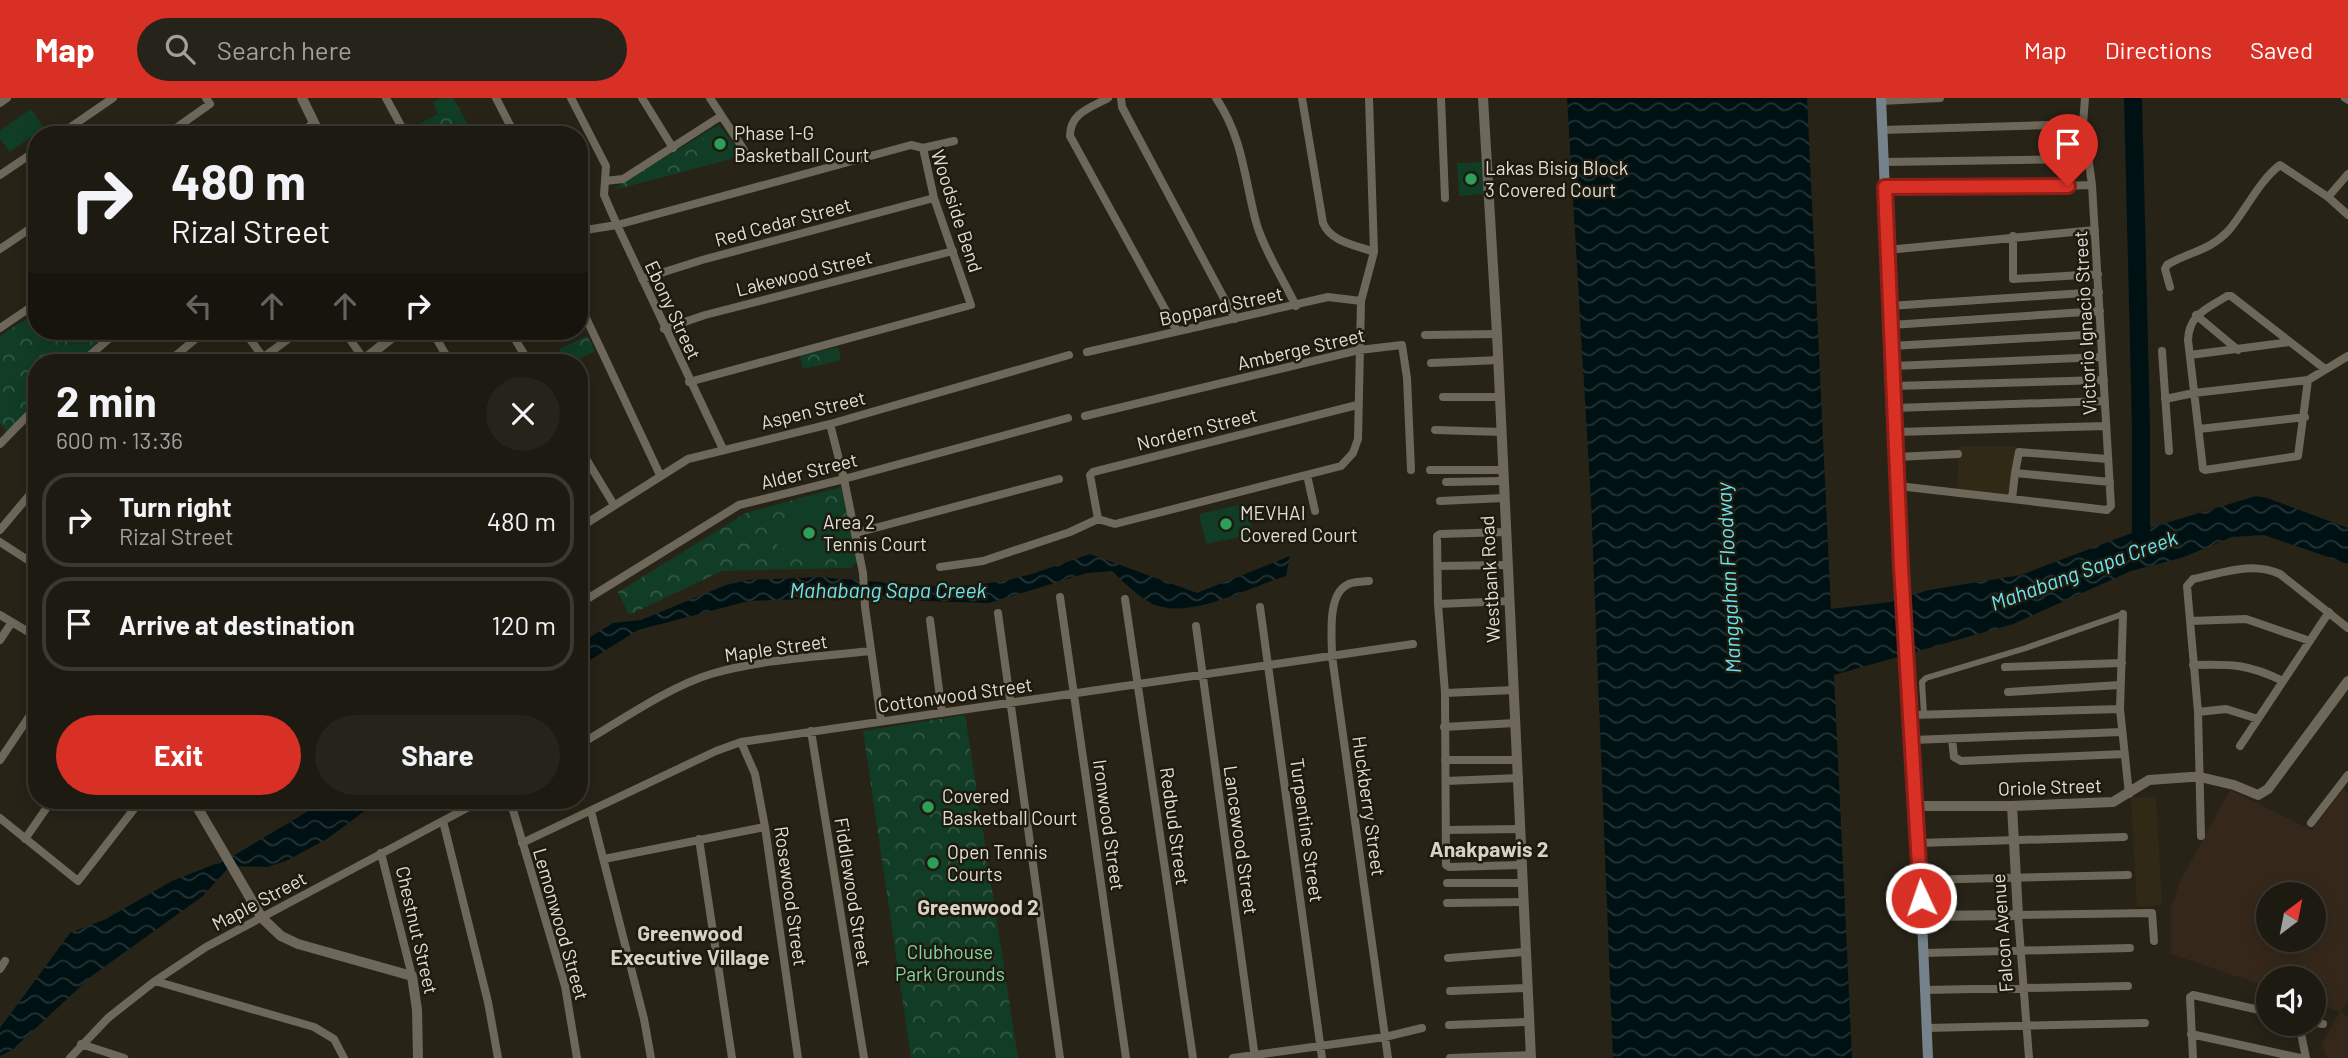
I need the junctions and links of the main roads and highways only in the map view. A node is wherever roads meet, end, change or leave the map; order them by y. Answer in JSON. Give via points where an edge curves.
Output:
{"nodes":[{"id":1,"x":1881,"y":99,"type":"edge"},
{"id":2,"x":1928,"y":1058,"type":"edge"}],
"edges":[{"from":1,"to":2,"type":"main road"}]}
